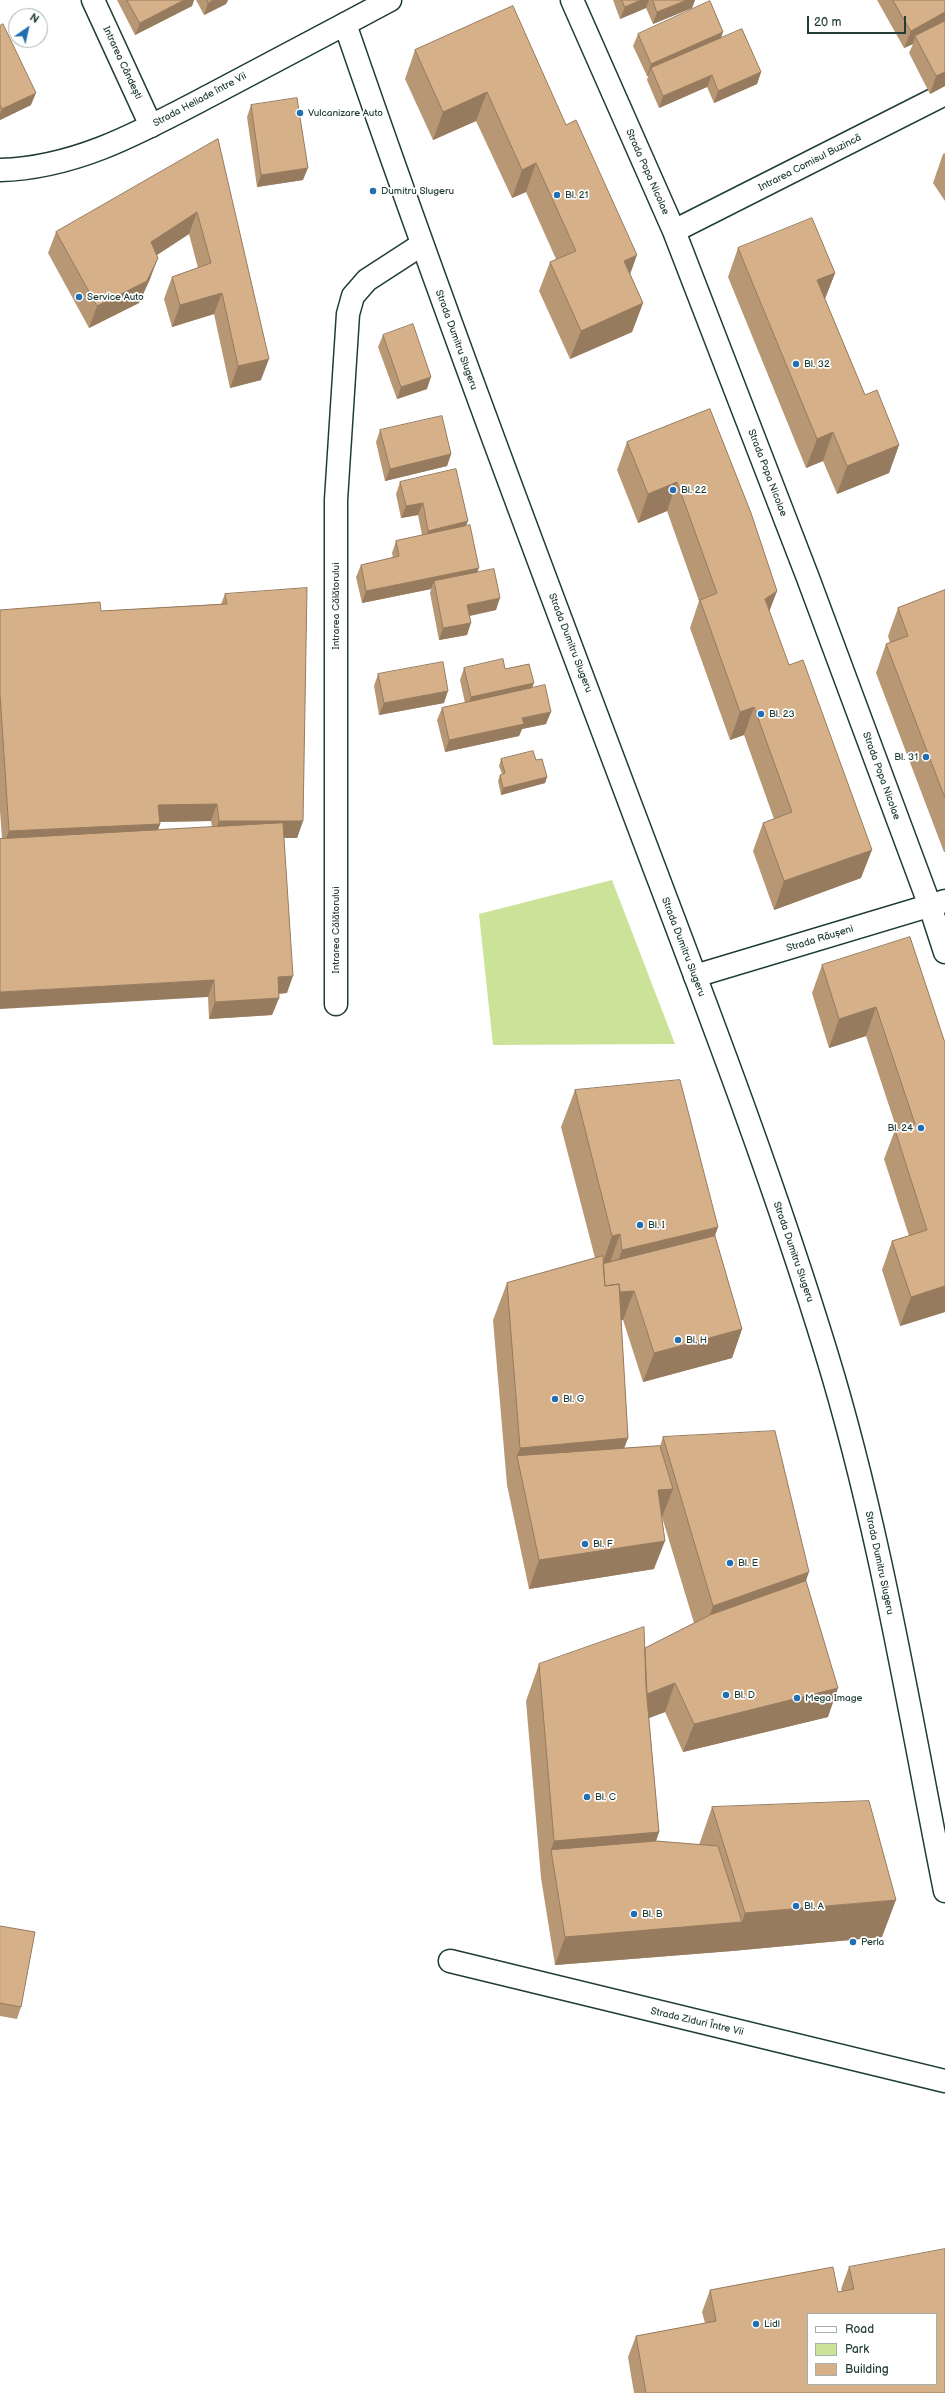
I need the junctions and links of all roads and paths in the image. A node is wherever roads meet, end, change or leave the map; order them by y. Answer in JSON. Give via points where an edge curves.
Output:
{"nodes":[{"id":1,"x":93,"y":0,"type":"edge"},
{"id":2,"x":390,"y":0,"type":"edge"},
{"id":3,"x":572,"y":0,"type":"edge"},
{"id":4,"x":346,"y":24,"type":"junction"},
{"id":5,"x":945,"y":94,"type":"edge"},
{"id":6,"x":151,"y":126,"type":"junction"},
{"id":7,"x":0,"y":170,"type":"edge"},
{"id":8,"x":674,"y":231,"type":"junction"},
{"id":9,"x":421,"y":245,"type":"junction"},
{"id":10,"x":938,"y":904,"type":"edge"},
{"id":11,"x":945,"y":952,"type":"edge"},
{"id":12,"x":694,"y":976,"type":"junction"},
{"id":13,"x":336,"y":1004,"type":"dead end"},
{"id":14,"x":945,"y":1891,"type":"edge"},
{"id":15,"x":450,"y":1961,"type":"dead end"},
{"id":16,"x":945,"y":2081,"type":"edge"}],
"edges":[{"from":1,"to":6,"type":"street","name":"Intrarea Cândești"},
{"from":2,"to":4,"type":"street","name":"Strada Heliade între Vii"},
{"from":3,"to":8,"type":"street","name":"Strada Popa Nicolae"},
{"from":4,"to":6,"type":"street","name":"Strada Heliade între Vii"},
{"from":4,"to":9,"type":"street","name":"Strada Dumitru Slugeru"},
{"from":5,"to":8,"type":"street","name":"Intrarea Comisul Buzincă"},
{"from":6,"to":7,"type":"street","name":"Strada Heliade între Vii","via":[[66,161],[30,169]]},
{"from":8,"to":10,"type":"street","name":"Strada Popa Nicolae","via":[[805,571]]},
{"from":9,"to":12,"type":"street","name":"Strada Dumitru Slugeru"},
{"from":9,"to":13,"type":"street","name":"Intrarea Călătorului","via":[[367,280],[353,296],[348,314],[336,500]]},
{"from":10,"to":11,"type":"street","name":"Strada Popa Nicolae"},
{"from":10,"to":12,"type":"street","name":"Strada Răușeni"},
{"from":12,"to":14,"type":"street","name":"Strada Dumitru Slugeru","via":[[802,1278],[851,1437],[874,1531]]},
{"from":15,"to":16,"type":"street","name":"Strada Ziduri Între Vii"}]}
